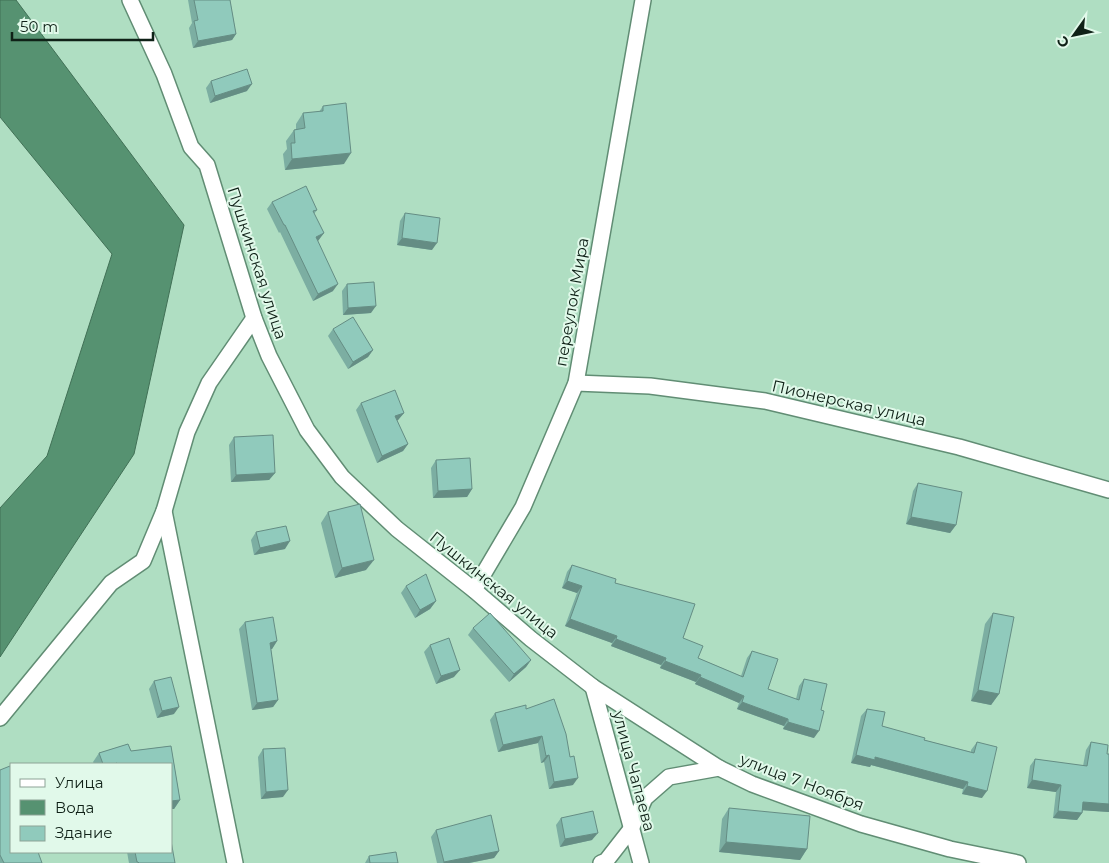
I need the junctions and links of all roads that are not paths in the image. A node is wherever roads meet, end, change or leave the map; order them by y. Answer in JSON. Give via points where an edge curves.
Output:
{"nodes":[{"id":1,"x":130,"y":0,"type":"edge"},
{"id":2,"x":643,"y":0,"type":"edge"},
{"id":3,"x":254,"y":318,"type":"junction"},
{"id":4,"x":576,"y":383,"type":"junction"},
{"id":5,"x":1109,"y":490,"type":"edge"},
{"id":6,"x":164,"y":511,"type":"junction"},
{"id":7,"x":474,"y":590,"type":"junction"},
{"id":8,"x":594,"y":688,"type":"junction"},
{"id":9,"x":0,"y":718,"type":"edge"},
{"id":10,"x":719,"y":768,"type":"junction"},
{"id":11,"x":631,"y":829,"type":"junction"},
{"id":12,"x":235,"y":863,"type":"edge"},
{"id":13,"x":601,"y":863,"type":"edge"},
{"id":14,"x":641,"y":863,"type":"edge"},
{"id":15,"x":1018,"y":863,"type":"edge"}],
"edges":[{"from":1,"to":3,"type":"street","name":"Пушкинская улица","via":[[164,74],[191,147],[206,165]]},
{"from":2,"to":4,"type":"street","name":"переулок Мира"},
{"from":3,"to":6,"type":"street","via":[[209,383],[187,432]]},
{"from":3,"to":7,"type":"street","name":"Пушкинская улица","via":[[269,356],[307,430],[342,477],[397,529]]},
{"from":4,"to":5,"type":"street","name":"Пионерская улица","via":[[650,386],[765,402],[959,447]]},
{"from":4,"to":7,"type":"street","name":"переулок Мира","via":[[523,507]]},
{"from":6,"to":9,"type":"street","via":[[143,561],[111,583]]},
{"from":6,"to":12,"type":"street"},
{"from":7,"to":8,"type":"street","name":"Пушкинская улица","via":[[530,639]]},
{"from":8,"to":10,"type":"street","name":"улица 7 Ноября"},
{"from":8,"to":11,"type":"street","name":"улица Чапаева"},
{"from":10,"to":11,"type":"street","via":[[669,777],[645,798]]},
{"from":10,"to":15,"type":"street","name":"улица 7 Ноября","via":[[752,784],[861,824],[950,849]]},
{"from":11,"to":13,"type":"street"},
{"from":11,"to":14,"type":"street","name":"улица Чапаева"}]}
